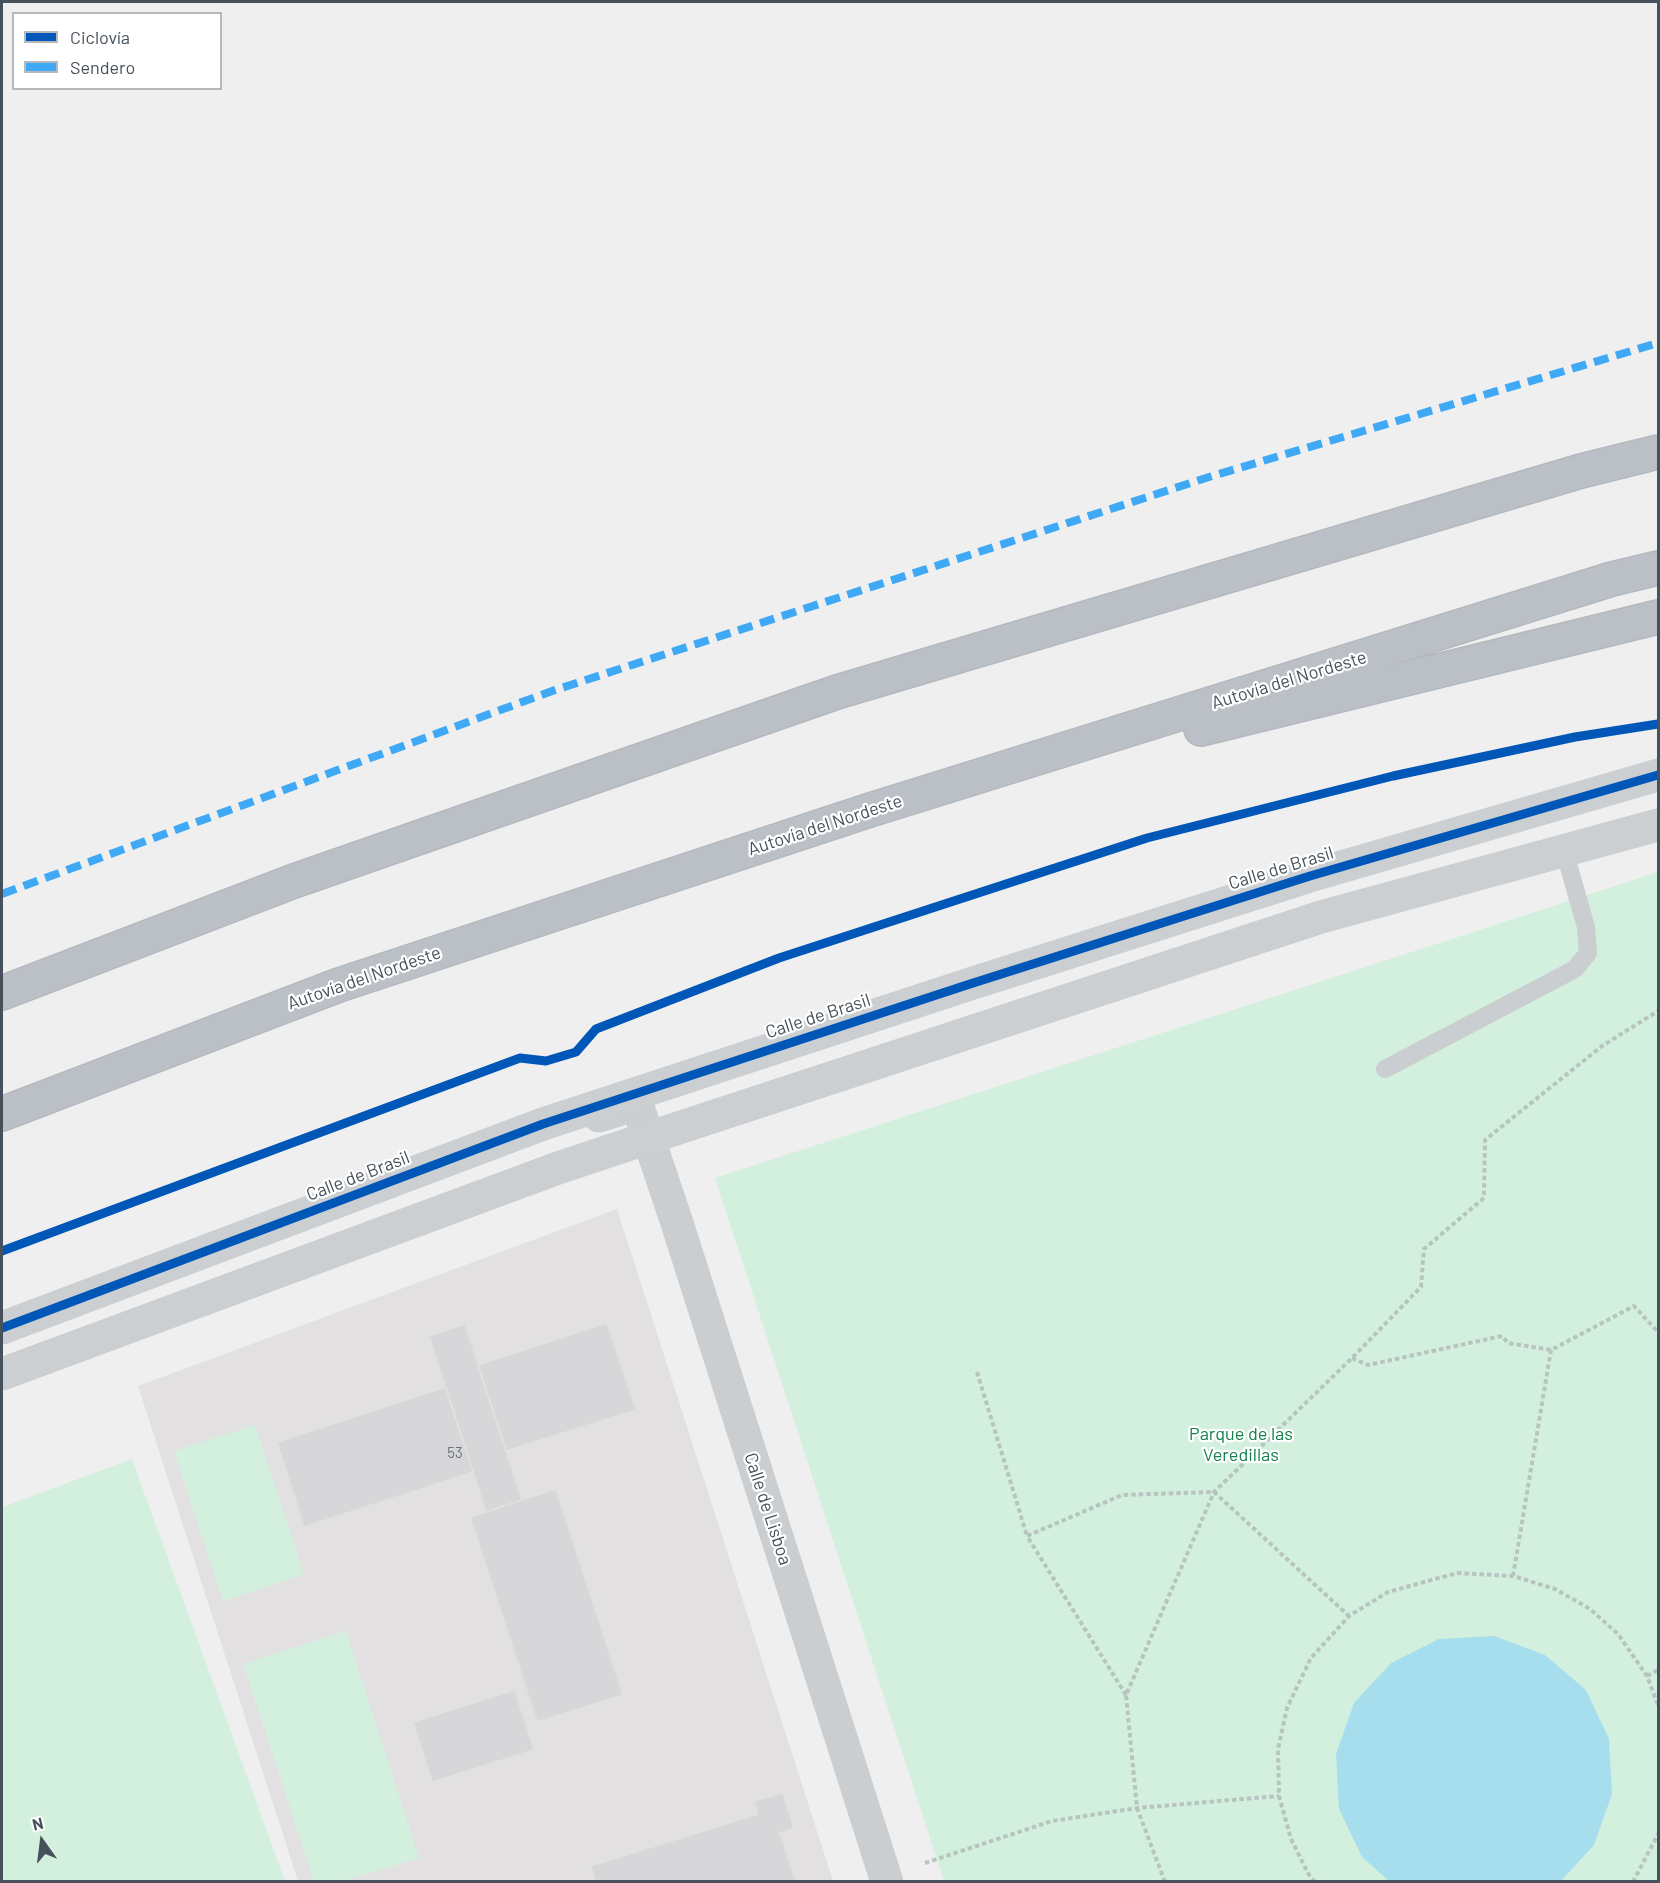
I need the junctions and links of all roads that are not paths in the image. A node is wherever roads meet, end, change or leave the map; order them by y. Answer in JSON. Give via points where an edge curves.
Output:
{"nodes":[{"id":1,"x":1659,"y":450,"type":"edge"},
{"id":2,"x":1659,"y":568,"type":"edge"},
{"id":3,"x":1659,"y":617,"type":"edge"},
{"id":4,"x":1659,"y":775,"type":"edge"},
{"id":5,"x":870,"y":810,"type":"junction"},
{"id":6,"x":1659,"y":825,"type":"edge"},
{"id":7,"x":1564,"y":850,"type":"junction"},
{"id":8,"x":2,"y":993,"type":"edge"},
{"id":9,"x":1385,"y":1069,"type":"dead end"},
{"id":10,"x":2,"y":1113,"type":"edge"},
{"id":11,"x":571,"y":1114,"type":"junction"},
{"id":12,"x":648,"y":1138,"type":"junction"},
{"id":13,"x":2,"y":1328,"type":"edge"},
{"id":14,"x":2,"y":1374,"type":"edge"},
{"id":15,"x":887,"y":1881,"type":"edge"}],
"edges":[{"from":1,"to":8,"type":"highway","via":[[837,692],[294,880]]},
{"from":2,"to":5,"type":"highway","name":"Autovía del Nordeste","via":[[1612,579]]},
{"from":3,"to":5,"type":"highway"},
{"from":4,"to":11,"type":"street","name":"Calle de Brasil","via":[[1310,876]]},
{"from":5,"to":10,"type":"highway","name":"Autovía del Nordeste","via":[[339,985]]},
{"from":6,"to":7,"type":"street"},
{"from":7,"to":9,"type":"lane","via":[[1586,927],[1588,953],[1575,969]]},
{"from":7,"to":12,"type":"street","via":[[1321,917]]},
{"from":11,"to":12,"type":"street","name":"Calle de Lisboa","via":[[592,1118],[637,1104]]},
{"from":11,"to":13,"type":"street","name":"Calle de Brasil"},
{"from":12,"to":14,"type":"street"},
{"from":12,"to":15,"type":"street","name":"Calle de Lisboa"}]}
